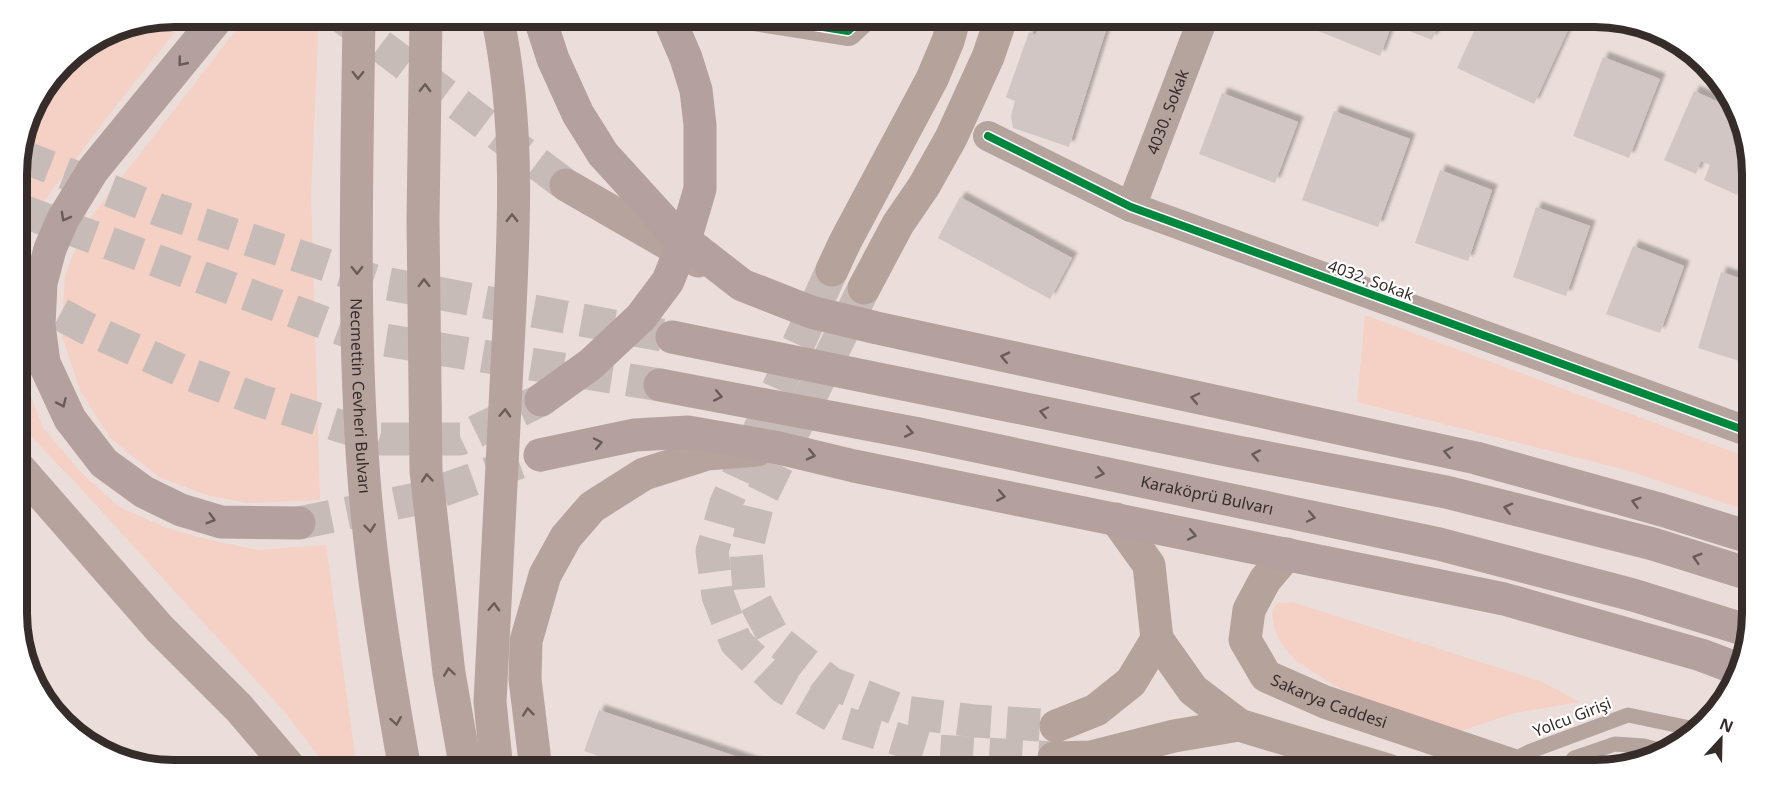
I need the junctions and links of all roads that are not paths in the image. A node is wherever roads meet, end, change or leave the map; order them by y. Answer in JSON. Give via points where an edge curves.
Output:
{"nodes":[{"id":1,"x":210,"y":27,"type":"edge"},
{"id":2,"x":359,"y":27,"type":"edge"},
{"id":3,"x":426,"y":27,"type":"edge"},
{"id":4,"x":499,"y":27,"type":"edge"},
{"id":5,"x":543,"y":27,"type":"edge"},
{"id":6,"x":673,"y":27,"type":"edge"},
{"id":7,"x":823,"y":27,"type":"edge"},
{"id":8,"x":852,"y":27,"type":"edge"},
{"id":9,"x":952,"y":27,"type":"edge"},
{"id":10,"x":998,"y":27,"type":"edge"},
{"id":11,"x":1200,"y":27,"type":"edge"},
{"id":12,"x":987,"y":136,"type":"dead end"},
{"id":13,"x":566,"y":185,"type":"tunnel mouth"},
{"id":14,"x":1131,"y":207,"type":"junction"},
{"id":15,"x":832,"y":270,"type":"tunnel mouth"},
{"id":16,"x":742,"y":285,"type":"junction"},
{"id":17,"x":864,"y":288,"type":"tunnel mouth"},
{"id":18,"x":672,"y":337,"type":"tunnel mouth"},
{"id":19,"x":660,"y":386,"type":"tunnel mouth"},
{"id":20,"x":541,"y":400,"type":"tunnel mouth"},
{"id":21,"x":1742,"y":429,"type":"edge"},
{"id":22,"x":779,"y":448,"type":"junction"},
{"id":23,"x":540,"y":455,"type":"tunnel mouth"},
{"id":24,"x":27,"y":477,"type":"edge"},
{"id":25,"x":1116,"y":519,"type":"junction"},
{"id":26,"x":299,"y":522,"type":"tunnel mouth"},
{"id":27,"x":1742,"y":535,"type":"edge"},
{"id":28,"x":1287,"y":554,"type":"junction"},
{"id":29,"x":1742,"y":573,"type":"edge"},
{"id":30,"x":1741,"y":629,"type":"edge"},
{"id":31,"x":1157,"y":639,"type":"junction"},
{"id":32,"x":1732,"y":667,"type":"edge"},
{"id":33,"x":1239,"y":725,"type":"junction"},
{"id":34,"x":1056,"y":726,"type":"tunnel mouth"},
{"id":35,"x":1687,"y":727,"type":"edge"},
{"id":36,"x":1652,"y":748,"type":"edge"},
{"id":37,"x":1054,"y":758,"type":"tunnel mouth"},
{"id":38,"x":283,"y":760,"type":"edge"},
{"id":39,"x":403,"y":760,"type":"edge"},
{"id":40,"x":464,"y":760,"type":"edge"},
{"id":41,"x":496,"y":760,"type":"edge"},
{"id":42,"x":535,"y":760,"type":"edge"},
{"id":43,"x":1355,"y":760,"type":"edge"},
{"id":44,"x":1489,"y":760,"type":"edge"},
{"id":45,"x":1521,"y":760,"type":"edge"},
{"id":46,"x":1572,"y":760,"type":"edge"}],
"edges":[{"from":1,"to":26,"type":"highway","one_way":true,"via":[[93,170],[63,219],[41,283],[39,325],[44,363],[70,419],[104,463],[144,492],[181,510],[222,522]]},
{"from":2,"to":39,"type":"main road","name":"Necmettin Cevheri Bulvarı","one_way":true,"via":[[356,226],[364,479],[383,643]]},
{"from":40,"to":3,"type":"main road","one_way":true,"via":[[448,673],[426,471]]},
{"from":41,"to":4,"type":"main road","one_way":true,"via":[[490,702],[512,270],[513,152],[513,117]]},
{"from":5,"to":16,"type":"highway","via":[[578,114],[603,154],[674,232]]},
{"from":6,"to":20,"type":"highway","via":[[696,90],[700,125],[700,189],[687,233],[668,281],[641,316],[591,364]]},
{"from":7,"to":8,"type":"street","via":[[848,31]]},
{"from":9,"to":15,"type":"main road","via":[[932,79]]},
{"from":10,"to":17,"type":"main road","via":[[951,138]]},
{"from":11,"to":14,"type":"street","name":"4030. Sokak"},
{"from":12,"to":14,"type":"street","name":"4032. Sokak"},
{"from":13,"to":16,"type":"main road"},
{"from":14,"to":21,"type":"street","name":"4032. Sokak"},
{"from":27,"to":16,"type":"highway","one_way":true,"via":[[1476,458],[877,328],[811,312]]},
{"from":29,"to":18,"type":"highway","one_way":true,"via":[[1653,544],[1446,492]]},
{"from":19,"to":30,"type":"highway","name":"Karaköprü Bulvarı","one_way":true,"via":[[919,434],[1438,544],[1633,595]]},
{"from":23,"to":22,"type":"highway","one_way":true,"via":[[634,435],[688,432]]},
{"from":22,"to":25,"type":"highway","one_way":true},
{"from":42,"to":22,"type":"main road","one_way":true,"via":[[525,679],[526,641],[545,575],[566,537],[592,507],[644,474],[707,454]]},
{"from":24,"to":38,"type":"main road","via":[[160,629],[239,708]]},
{"from":25,"to":28,"type":"highway","one_way":true},
{"from":25,"to":31,"type":"main road","via":[[1149,565]]},
{"from":28,"to":32,"type":"highway","via":[[1504,599]]},
{"from":28,"to":44,"type":"main road","name":"Sakarya Caddesi","via":[[1265,580],[1249,610],[1245,640],[1266,676],[1325,702]]},
{"from":31,"to":33,"type":"main road","via":[[1193,690]]},
{"from":31,"to":34,"type":"main road","via":[[1131,682],[1096,710]]},
{"from":33,"to":37,"type":"main road","via":[[1091,757]]},
{"from":33,"to":43,"type":"main road"},
{"from":35,"to":45,"type":"lane","name":"Yolcu Girişi","via":[[1628,715],[1531,751]]},
{"from":36,"to":46,"type":"lane","via":[[1614,744]]}]}
